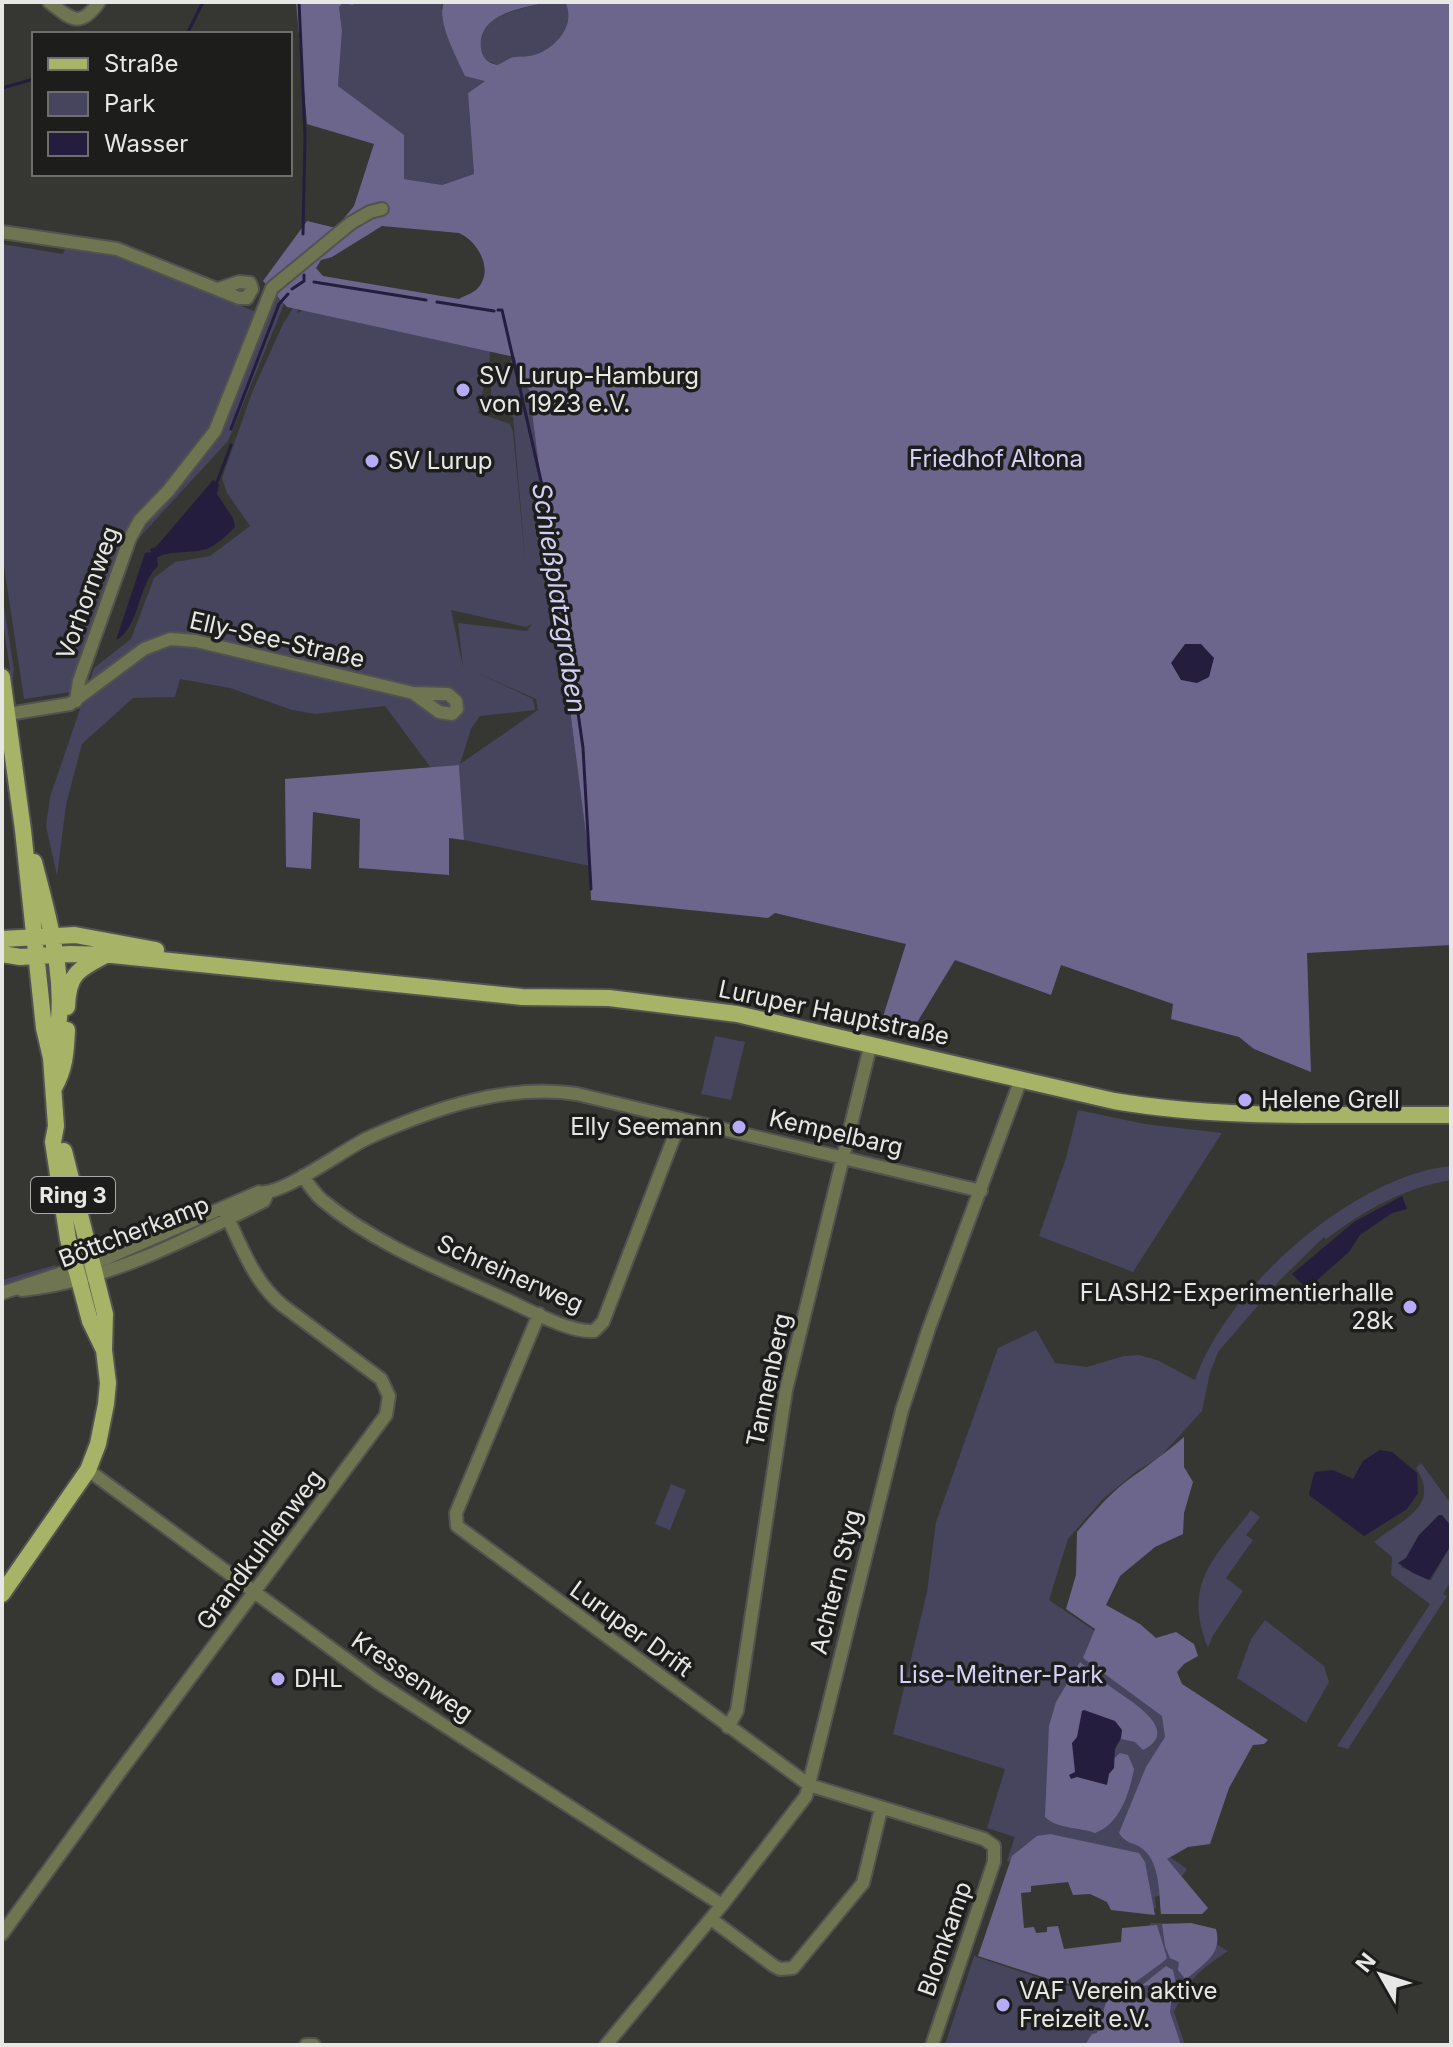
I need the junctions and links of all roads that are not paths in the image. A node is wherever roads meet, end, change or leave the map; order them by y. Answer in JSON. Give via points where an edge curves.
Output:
{"nodes":[{"id":1,"x":49,"y":2,"type":"edge"},
{"id":2,"x":99,"y":2,"type":"edge"},
{"id":3,"x":382,"y":209,"type":"dead end"},
{"id":4,"x":2,"y":232,"type":"edge"},
{"id":5,"x":267,"y":299,"type":"junction"},
{"id":6,"x":2,"y":677,"type":"edge"},
{"id":7,"x":413,"y":693,"type":"dead end"},
{"id":8,"x":76,"y":701,"type":"junction"},
{"id":9,"x":8,"y":714,"type":"junction"},
{"id":10,"x":23,"y":830,"type":"junction"},
{"id":11,"x":2,"y":939,"type":"edge"},
{"id":12,"x":57,"y":941,"type":"junction"},
{"id":13,"x":34,"y":951,"type":"junction"},
{"id":14,"x":2,"y":954,"type":"edge"},
{"id":15,"x":105,"y":955,"type":"junction"},
{"id":16,"x":203,"y":964,"type":"junction"},
{"id":17,"x":871,"y":1043,"type":"junction"},
{"id":18,"x":51,"y":1058,"type":"junction"},
{"id":19,"x":1021,"y":1079,"type":"junction"},
{"id":20,"x":53,"y":1090,"type":"junction"},
{"id":21,"x":1451,"y":1115,"type":"edge"},
{"id":22,"x":681,"y":1119,"type":"junction"},
{"id":23,"x":843,"y":1157,"type":"junction"},
{"id":24,"x":303,"y":1176,"type":"junction"},
{"id":25,"x":981,"y":1191,"type":"junction"},
{"id":26,"x":226,"y":1213,"type":"junction"},
{"id":27,"x":85,"y":1271,"type":"junction"},
{"id":28,"x":4,"y":1292,"type":"edge"},
{"id":29,"x":539,"y":1314,"type":"junction"},
{"id":30,"x":88,"y":1470,"type":"junction"},
{"id":31,"x":5,"y":1585,"type":"edge"},
{"id":32,"x":255,"y":1593,"type":"junction"},
{"id":33,"x":728,"y":1727,"type":"junction"},
{"id":34,"x":809,"y":1785,"type":"junction"},
{"id":35,"x":881,"y":1809,"type":"junction"},
{"id":36,"x":994,"y":1846,"type":"joint"},
{"id":37,"x":722,"y":1905,"type":"junction"},
{"id":38,"x":711,"y":1919,"type":"junction"},
{"id":39,"x":2,"y":1934,"type":"edge"},
{"id":40,"x":610,"y":2044,"type":"edge"},
{"id":41,"x":932,"y":2045,"type":"edge"}],
"edges":[{"from":1,"to":2,"type":"street","via":[[76,20]]},
{"from":3,"to":5,"type":"street","name":"Vorhornweg","via":[[336,234],[277,282]]},
{"from":4,"to":5,"type":"street","via":[[117,249],[218,289],[247,282],[252,293]]},
{"from":5,"to":8,"type":"street","name":"Vorhornweg","via":[[215,431],[130,538]]},
{"from":6,"to":9,"type":"main road","number":"Ring 3"},
{"from":7,"to":8,"type":"street","name":"Elly-See-Straße","via":[[170,639],[125,660]]},
{"from":8,"to":9,"type":"street","name":"Elly-See-Straße"},
{"from":9,"to":10,"type":"main road","number":"Ring 3"},
{"from":10,"to":12,"type":"main road","number":"Ring 3"},
{"from":10,"to":13,"type":"main road","number":"Ring 3"},
{"from":11,"to":13,"type":"main road","name":"Luruper Hauptstraße"},
{"from":12,"to":13,"type":"main road","name":"Luruper Hauptstraße"},
{"from":12,"to":13,"type":"main road","via":[[46,962]]},
{"from":12,"to":15,"type":"main road","name":"Luruper Hauptstraße"},
{"from":12,"to":16,"type":"main road","name":"Luruper Hauptstraße","via":[[96,937]]},
{"from":12,"to":18,"type":"main road","number":"Ring 3","via":[[58,1014]]},
{"from":13,"to":14,"type":"main road","name":"Luruper Hauptstraße"},
{"from":13,"to":18,"type":"main road","number":"Ring 3"},
{"from":15,"to":16,"type":"main road","name":"Luruper Hauptstraße"},
{"from":15,"to":20,"type":"main road","via":[[71,980],[66,1061]]},
{"from":16,"to":17,"type":"main road","name":"Luruper Hauptstraße","via":[[508,996],[634,1001],[737,1014]]},
{"from":17,"to":19,"type":"main road","name":"Luruper Hauptstraße"},
{"from":17,"to":23,"type":"street","name":"Tannenberg"},
{"from":18,"to":20,"type":"main road","number":"Ring 3"},
{"from":19,"to":21,"type":"main road","name":"Luruper Hauptstraße","via":[[1114,1101],[1211,1114]]},
{"from":19,"to":25,"type":"street","name":"Achtern Styg"},
{"from":20,"to":27,"type":"main road","number":"Ring 3","via":[[57,1177],[68,1239]]},
{"from":22,"to":23,"type":"street","name":"Kempelbarg"},
{"from":22,"to":24,"type":"street","name":"Böttcherkamp","via":[[560,1091],[501,1094],[388,1130]]},
{"from":22,"to":29,"type":"street","name":"Schreinerweg","via":[[599,1328],[579,1329]]},
{"from":23,"to":25,"type":"street","name":"Kempelbarg"},
{"from":23,"to":33,"type":"street","name":"Tannenberg","via":[[786,1390],[737,1711]]},
{"from":24,"to":26,"type":"street","name":"Böttcherkamp","via":[[267,1194],[259,1192]]},
{"from":24,"to":29,"type":"street","name":"Schreinerweg","via":[[324,1202],[369,1232]]},
{"from":25,"to":34,"type":"street","name":"Achtern Styg","via":[[902,1410]]},
{"from":26,"to":27,"type":"street","name":"Böttcherkamp"},
{"from":26,"to":32,"type":"street","name":"Grandkuhlenweg","via":[[266,1291],[374,1372],[389,1396],[382,1424]]},
{"from":27,"to":28,"type":"street","name":"Böttcherkamp"},
{"from":27,"to":30,"type":"main road","number":"Ring 3","via":[[90,1321],[104,1350],[108,1392]]},
{"from":29,"to":33,"type":"street","name":"Luruper Drift","via":[[456,1513],[457,1526]]},
{"from":30,"to":31,"type":"main road","number":"Ring 3"},
{"from":30,"to":32,"type":"street","name":"Kressenweg"},
{"from":32,"to":37,"type":"street","name":"Kressenweg","via":[[377,1682]]},
{"from":32,"to":39,"type":"street","name":"Grandkuhlenweg"},
{"from":33,"to":34,"type":"street","name":"Luruper Drift"},
{"from":34,"to":35,"type":"street","name":"Luruper Drift"},
{"from":34,"to":37,"type":"street","name":"Achtern Styg","via":[[802,1802]]},
{"from":35,"to":36,"type":"street","name":"Luruper Drift"},
{"from":35,"to":38,"type":"street","via":[[863,1883],[793,1968],[774,1966]]},
{"from":36,"to":41,"type":"street","name":"Blomkamp","via":[[994,1862]]},
{"from":37,"to":38,"type":"street","name":"Achtern Styg"},
{"from":38,"to":40,"type":"street","name":"Achtern Styg"}]}
